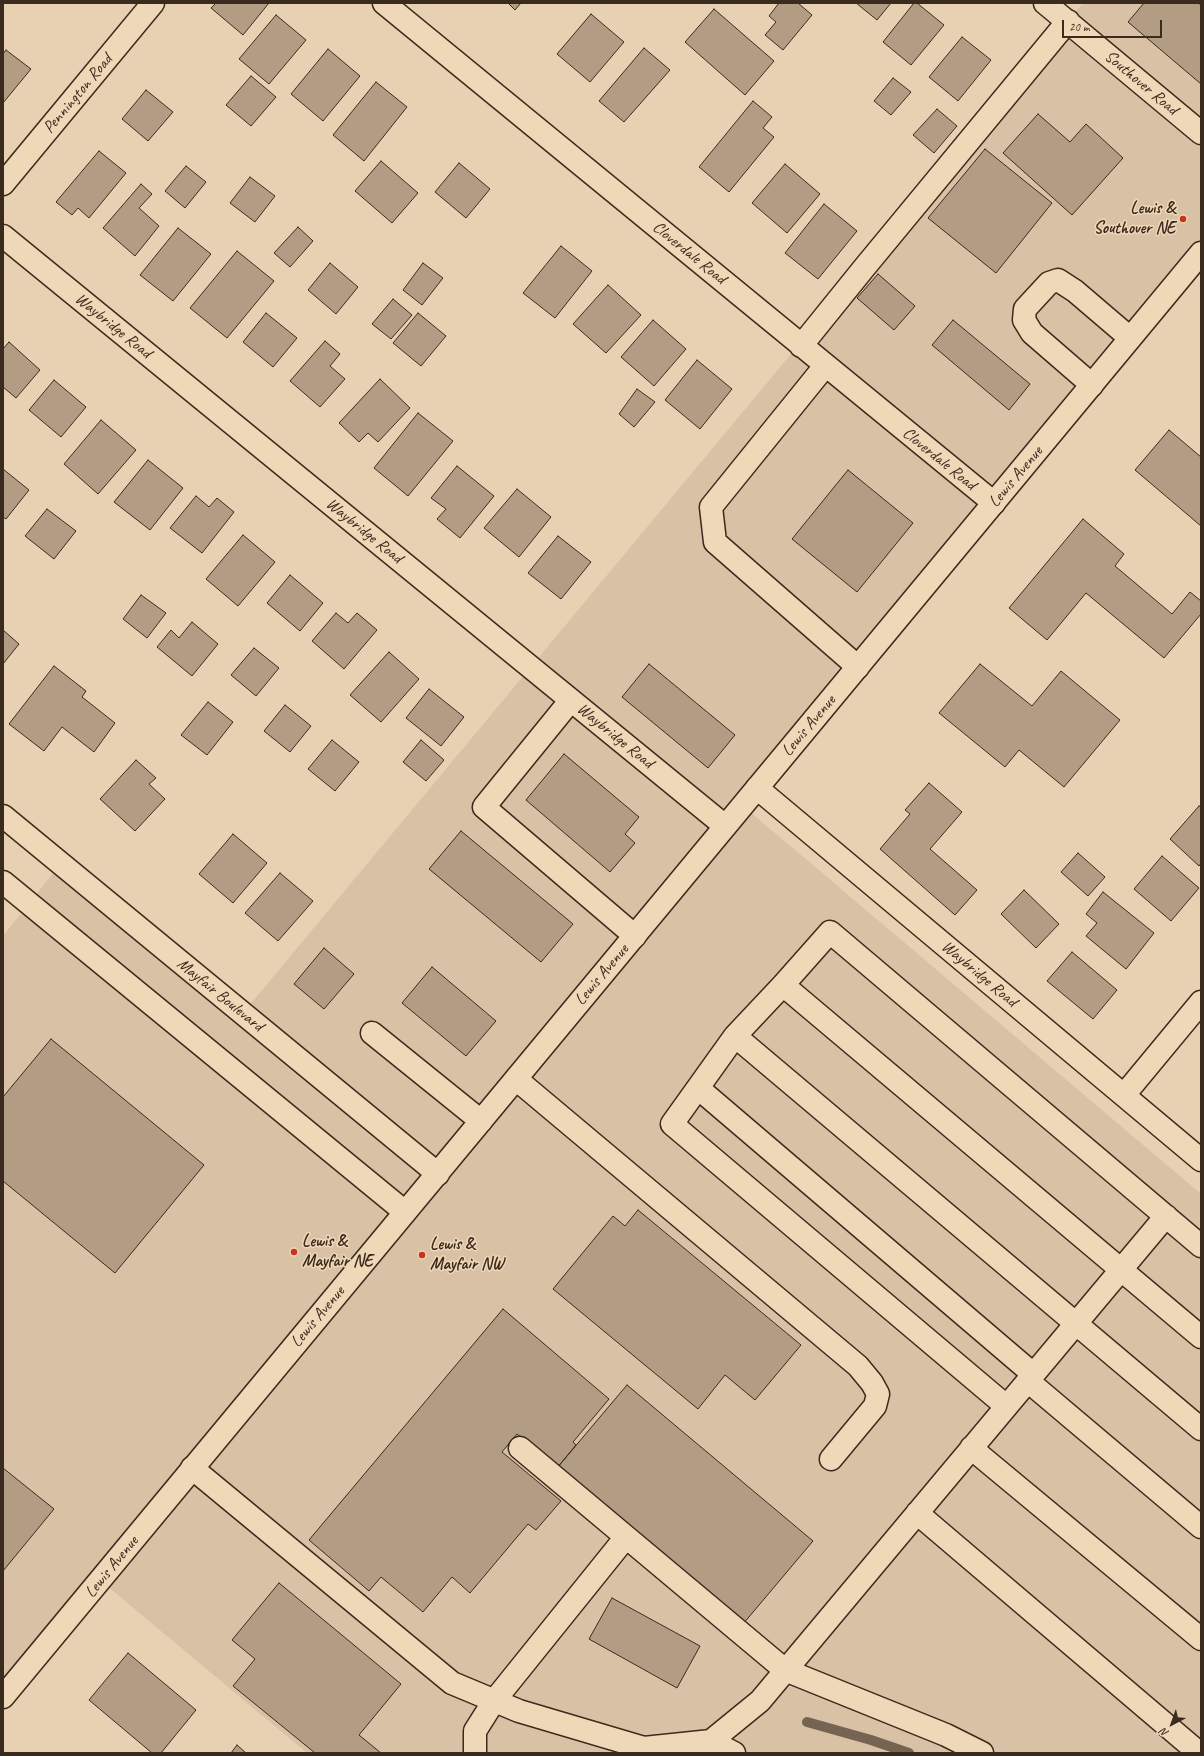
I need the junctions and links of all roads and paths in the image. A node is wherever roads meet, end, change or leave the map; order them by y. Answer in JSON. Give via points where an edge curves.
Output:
{"nodes":[{"id":1,"x":153,"y":3,"type":"edge"},
{"id":2,"x":384,"y":3,"type":"edge"},
{"id":3,"x":1045,"y":3,"type":"edge"},
{"id":4,"x":1068,"y":21,"type":"junction"},
{"id":5,"x":1201,"y":133,"type":"edge"},
{"id":6,"x":3,"y":184,"type":"edge"},
{"id":7,"x":3,"y":236,"type":"edge"},
{"id":8,"x":1201,"y":253,"type":"edge"},
{"id":9,"x":1130,"y":338,"type":"junction"},
{"id":10,"x":801,"y":346,"type":"junction"},
{"id":11,"x":826,"y":366,"type":"junction"},
{"id":12,"x":1092,"y":385,"type":"junction"},
{"id":13,"x":994,"y":503,"type":"junction"},
{"id":14,"x":858,"y":667,"type":"junction"},
{"id":15,"x":571,"y":700,"type":"junction"},
{"id":16,"x":757,"y":788,"type":"junction"},
{"id":17,"x":3,"y":816,"type":"edge"},
{"id":18,"x":726,"y":826,"type":"junction"},
{"id":19,"x":3,"y":882,"type":"edge"},
{"id":20,"x":635,"y":936,"type":"junction"},
{"id":21,"x":783,"y":986,"type":"junction"},
{"id":22,"x":1201,"y":1002,"type":"edge"},
{"id":23,"x":372,"y":1033,"type":"dead end"},
{"id":24,"x":735,"y":1036,"type":"junction"},
{"id":25,"x":516,"y":1079,"type":"junction"},
{"id":26,"x":698,"y":1088,"type":"junction"},
{"id":27,"x":1124,"y":1095,"type":"junction"},
{"id":28,"x":481,"y":1121,"type":"junction"},
{"id":29,"x":1201,"y":1160,"type":"edge"},
{"id":30,"x":438,"y":1174,"type":"junction"},
{"id":31,"x":405,"y":1212,"type":"junction"},
{"id":32,"x":1166,"y":1216,"type":"junction"},
{"id":33,"x":1201,"y":1246,"type":"edge"},
{"id":34,"x":1121,"y":1269,"type":"junction"},
{"id":35,"x":1076,"y":1323,"type":"junction"},
{"id":36,"x":1201,"y":1337,"type":"edge"},
{"id":37,"x":1030,"y":1378,"type":"junction"},
{"id":38,"x":1006,"y":1406,"type":"junction"},
{"id":39,"x":1201,"y":1429,"type":"edge"},
{"id":40,"x":520,"y":1448,"type":"dead end"},
{"id":41,"x":970,"y":1448,"type":"junction"},
{"id":42,"x":831,"y":1458,"type":"dead end"},
{"id":43,"x":192,"y":1468,"type":"junction"},
{"id":44,"x":917,"y":1513,"type":"junction"},
{"id":45,"x":1201,"y":1527,"type":"edge"},
{"id":46,"x":626,"y":1537,"type":"junction"},
{"id":47,"x":1201,"y":1638,"type":"edge"},
{"id":48,"x":785,"y":1670,"type":"junction"},
{"id":49,"x":3,"y":1697,"type":"edge"},
{"id":50,"x":494,"y":1701,"type":"junction"},
{"id":51,"x":711,"y":1741,"type":"junction"},
{"id":52,"x":475,"y":1753,"type":"edge"},
{"id":53,"x":734,"y":1753,"type":"edge"},
{"id":54,"x":982,"y":1753,"type":"edge"},
{"id":55,"x":1198,"y":1753,"type":"edge"}],
"edges":[{"from":1,"to":6,"type":"street","name":"Pennington Road"},
{"from":2,"to":10,"type":"street","name":"Cloverdale Road"},
{"from":3,"to":4,"type":"street","name":"Southover Road"},
{"from":4,"to":5,"type":"street","name":"Southover Road"},
{"from":4,"to":10,"type":"street"},
{"from":7,"to":15,"type":"street","name":"Waybridge Road"},
{"from":8,"to":9,"type":"street","name":"Lewis Avenue"},
{"from":9,"to":12,"type":"street","name":"Lewis Avenue"},
{"from":9,"to":12,"type":"street","via":[[1075,291],[1058,280],[1049,282],[1025,309],[1024,320],[1032,333]]},
{"from":10,"to":11,"type":"street","name":"Cloverdale Road"},
{"from":11,"to":13,"type":"street","name":"Cloverdale Road"},
{"from":11,"to":14,"type":"street","via":[[711,507],[715,542]]},
{"from":12,"to":13,"type":"street","name":"Lewis Avenue"},
{"from":13,"to":14,"type":"street","name":"Lewis Avenue"},
{"from":14,"to":16,"type":"street","name":"Lewis Avenue"},
{"from":15,"to":18,"type":"street","name":"Waybridge Road"},
{"from":15,"to":20,"type":"street","via":[[484,807]]},
{"from":16,"to":18,"type":"street","name":"Lewis Avenue"},
{"from":16,"to":27,"type":"street","name":"Waybridge Road"},
{"from":17,"to":30,"type":"street","name":"Mayfair Boulevard"},
{"from":18,"to":20,"type":"street","name":"Lewis Avenue"},
{"from":19,"to":31,"type":"street"},
{"from":20,"to":25,"type":"street","name":"Lewis Avenue"},
{"from":21,"to":24,"type":"street"},
{"from":21,"to":32,"type":"street","via":[[830,932]]},
{"from":21,"to":34,"type":"street"},
{"from":22,"to":27,"type":"street"},
{"from":23,"to":28,"type":"street"},
{"from":24,"to":26,"type":"street"},
{"from":24,"to":35,"type":"street"},
{"from":25,"to":28,"type":"street","name":"Lewis Avenue"},
{"from":25,"to":42,"type":"street","via":[[852,1361],[872,1383],[878,1394],[875,1406]]},
{"from":26,"to":37,"type":"street"},
{"from":26,"to":38,"type":"street","via":[[672,1124]]},
{"from":27,"to":29,"type":"street","name":"Waybridge Road"},
{"from":28,"to":30,"type":"street","name":"Lewis Avenue"},
{"from":30,"to":31,"type":"street","name":"Lewis Avenue"},
{"from":31,"to":43,"type":"street","name":"Lewis Avenue"},
{"from":32,"to":33,"type":"street"},
{"from":32,"to":34,"type":"street"},
{"from":34,"to":35,"type":"street"},
{"from":34,"to":36,"type":"street"},
{"from":35,"to":37,"type":"street"},
{"from":35,"to":39,"type":"street"},
{"from":37,"to":38,"type":"street"},
{"from":37,"to":45,"type":"street"},
{"from":38,"to":41,"type":"street"},
{"from":40,"to":46,"type":"street"},
{"from":41,"to":44,"type":"street"},
{"from":41,"to":47,"type":"street"},
{"from":43,"to":49,"type":"street","name":"Lewis Avenue"},
{"from":43,"to":50,"type":"street","via":[[452,1683]]},
{"from":44,"to":48,"type":"street"},
{"from":44,"to":55,"type":"street"},
{"from":46,"to":48,"type":"street"},
{"from":46,"to":50,"type":"street"},
{"from":48,"to":51,"type":"street","via":[[760,1701]]},
{"from":48,"to":54,"type":"street","via":[[946,1735]]},
{"from":50,"to":51,"type":"street","via":[[519,1711],[644,1748]]},
{"from":50,"to":52,"type":"street","via":[[475,1731]]},
{"from":51,"to":53,"type":"street"}]}
